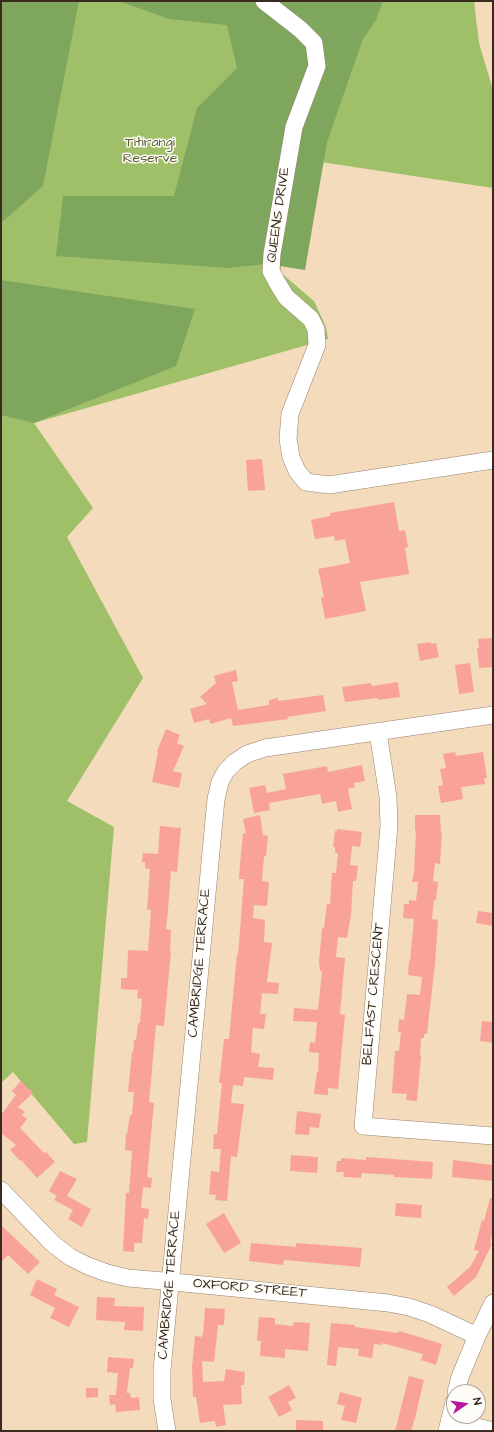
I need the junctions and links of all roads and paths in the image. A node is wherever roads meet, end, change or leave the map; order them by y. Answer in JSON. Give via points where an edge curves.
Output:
{"nodes":[{"id":1,"x":264,"y":1,"type":"edge"},
{"id":2,"x":493,"y":460,"type":"edge"},
{"id":3,"x":493,"y":715,"type":"edge"},
{"id":4,"x":378,"y":732,"type":"junction"},
{"id":5,"x":493,"y":1136,"type":"edge"},
{"id":6,"x":1,"y":1190,"type":"edge"},
{"id":7,"x":171,"y":1282,"type":"junction"},
{"id":8,"x":493,"y":1303,"type":"edge"},
{"id":9,"x":477,"y":1336,"type":"junction"},
{"id":10,"x":458,"y":1384,"type":"edge"},
{"id":11,"x":448,"y":1425,"type":"edge"},
{"id":12,"x":167,"y":1431,"type":"edge"},
{"id":13,"x":493,"y":1431,"type":"edge"}],
"edges":[{"from":1,"to":2,"type":"street","name":"QUEENS DRIVE","via":[[314,43],[317,66],[294,127],[271,260],[271,271],[286,297],[311,319],[316,329],[317,345],[290,414],[288,439],[297,471],[306,482],[329,485]]},
{"from":3,"to":4,"type":"street","name":"CAMBRIDGE TERRACE"},
{"from":4,"to":5,"type":"street","name":"BELFAST CRESCENT","via":[[388,797],[389,826],[363,1126]]},
{"from":4,"to":7,"type":"street","name":"CAMBRIDGE TERRACE","via":[[265,748],[247,754],[235,762],[220,782],[216,799]]},
{"from":6,"to":7,"type":"street","name":"OXFORD STREET","via":[[52,1243],[70,1257],[107,1273],[128,1278]]},
{"from":7,"to":9,"type":"street","name":"OXFORD STREET","via":[[388,1303],[430,1314]]},
{"from":7,"to":12,"type":"street","name":"CAMBRIDGE TERRACE","via":[[162,1370],[162,1399]]},
{"from":8,"to":9,"type":"street"},
{"from":9,"to":10,"type":"street"},
{"from":11,"to":13,"type":"street"}]}
